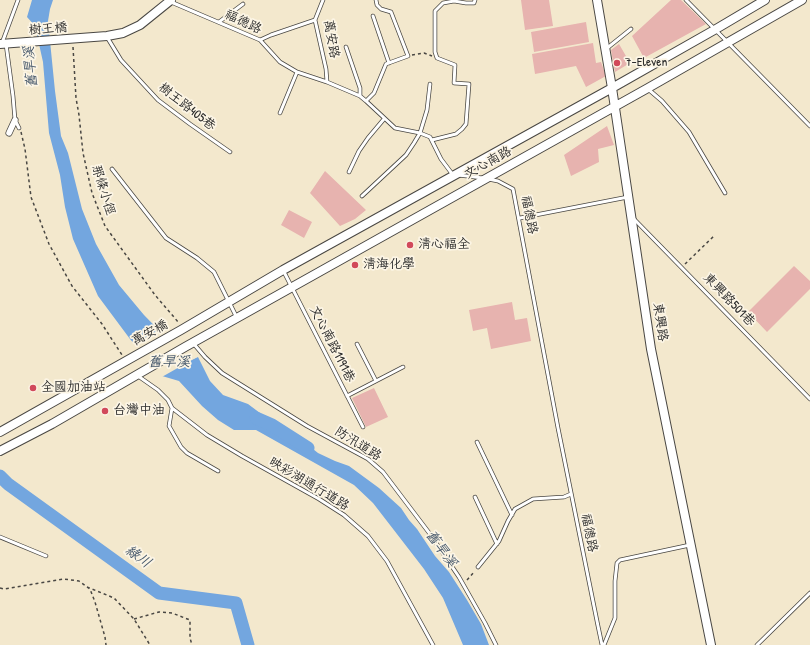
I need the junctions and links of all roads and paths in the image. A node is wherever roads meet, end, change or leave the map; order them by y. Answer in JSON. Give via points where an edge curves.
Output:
{"nodes":[{"id":1,"x":18,"y":0,"type":"edge"},
{"id":2,"x":323,"y":0,"type":"edge"},
{"id":3,"x":376,"y":0,"type":"edge"},
{"id":4,"x":475,"y":0,"type":"edge"},
{"id":5,"x":598,"y":0,"type":"edge"},
{"id":6,"x":686,"y":0,"type":"edge"},
{"id":7,"x":765,"y":0,"type":"edge"},
{"id":8,"x":802,"y":0,"type":"edge"},
{"id":9,"x":169,"y":1,"type":"edge"},
{"id":10,"x":454,"y":1,"type":"edge"},
{"id":11,"x":244,"y":4,"type":"dead end"},
{"id":12,"x":373,"y":16,"type":"dead end"},
{"id":13,"x":315,"y":20,"type":"junction"},
{"id":14,"x":219,"y":22,"type":"junction"},
{"id":15,"x":631,"y":28,"type":"dead end"},
{"id":16,"x":716,"y":30,"type":"junction"},
{"id":17,"x":107,"y":36,"type":"junction"},
{"id":18,"x":72,"y":39,"type":"junction"},
{"id":19,"x":260,"y":40,"type":"junction"},
{"id":20,"x":728,"y":42,"type":"junction"},
{"id":21,"x":3,"y":44,"type":"edge"},
{"id":22,"x":346,"y":47,"type":"dead end"},
{"id":23,"x":606,"y":50,"type":"junction"},
{"id":24,"x":408,"y":56,"type":"junction"},
{"id":25,"x":437,"y":58,"type":"junction"},
{"id":26,"x":389,"y":63,"type":"junction"},
{"id":27,"x":297,"y":72,"type":"junction"},
{"id":28,"x":326,"y":82,"type":"junction"},
{"id":29,"x":430,"y":84,"type":"dead end"},
{"id":30,"x":612,"y":88,"type":"junction"},
{"id":31,"x":648,"y":88,"type":"junction"},
{"id":32,"x":360,"y":96,"type":"junction"},
{"id":33,"x":366,"y":101,"type":"junction"},
{"id":34,"x":615,"y":106,"type":"junction"},
{"id":35,"x":280,"y":114,"type":"dead end"},
{"id":36,"x":384,"y":119,"type":"junction"},
{"id":37,"x":15,"y":120,"type":"junction"},
{"id":38,"x":810,"y":126,"type":"edge"},
{"id":39,"x":19,"y":128,"type":"joint"},
{"id":40,"x":9,"y":133,"type":"dead end"},
{"id":41,"x":420,"y":133,"type":"junction"},
{"id":42,"x":432,"y":140,"type":"junction"},
{"id":43,"x":230,"y":152,"type":"dead end"},
{"id":44,"x":112,"y":169,"type":"dead end"},
{"id":45,"x":349,"y":172,"type":"dead end"},
{"id":46,"x":453,"y":175,"type":"junction"},
{"id":47,"x":485,"y":178,"type":"junction"},
{"id":48,"x":724,"y":193,"type":"dead end"},
{"id":49,"x":362,"y":196,"type":"dead end"},
{"id":50,"x":628,"y":196,"type":"junction"},
{"id":51,"x":632,"y":217,"type":"junction"},
{"id":52,"x":520,"y":218,"type":"junction"},
{"id":53,"x":714,"y":236,"type":"dead end"},
{"id":54,"x":682,"y":267,"type":"junction"},
{"id":55,"x":283,"y":270,"type":"junction"},
{"id":56,"x":292,"y":288,"type":"junction"},
{"id":57,"x":228,"y":302,"type":"junction"},
{"id":58,"x":237,"y":318,"type":"junction"},
{"id":59,"x":180,"y":326,"type":"junction"},
{"id":60,"x":193,"y":343,"type":"junction"},
{"id":61,"x":357,"y":344,"type":"dead end"},
{"id":62,"x":122,"y":355,"type":"dead end"},
{"id":63,"x":404,"y":367,"type":"dead end"},
{"id":64,"x":138,"y":374,"type":"junction"},
{"id":65,"x":376,"y":381,"type":"junction"},
{"id":66,"x":347,"y":396,"type":"junction"},
{"id":67,"x":810,"y":399,"type":"edge"},
{"id":68,"x":172,"y":408,"type":"junction"},
{"id":69,"x":363,"y":428,"type":"dead end"},
{"id":70,"x":0,"y":432,"type":"edge"},
{"id":71,"x":477,"y":442,"type":"dead end"},
{"id":72,"x":0,"y":451,"type":"edge"},
{"id":73,"x":218,"y":470,"type":"dead end"},
{"id":74,"x":571,"y":494,"type":"junction"},
{"id":75,"x":474,"y":497,"type":"dead end"},
{"id":76,"x":512,"y":515,"type":"junction"},
{"id":77,"x":0,"y":537,"type":"edge"},
{"id":78,"x":497,"y":544,"type":"junction"},
{"id":79,"x":692,"y":545,"type":"junction"},
{"id":80,"x":46,"y":556,"type":"dead end"},
{"id":81,"x":478,"y":567,"type":"joint"},
{"id":82,"x":463,"y":584,"type":"junction"},
{"id":83,"x":85,"y":586,"type":"junction"},
{"id":84,"x":0,"y":588,"type":"edge"},
{"id":85,"x":810,"y":593,"type":"edge"},
{"id":86,"x":134,"y":619,"type":"junction"},
{"id":87,"x":106,"y":645,"type":"edge"},
{"id":88,"x":150,"y":645,"type":"edge"},
{"id":89,"x":192,"y":645,"type":"edge"},
{"id":90,"x":433,"y":645,"type":"edge"},
{"id":91,"x":496,"y":645,"type":"edge"},
{"id":92,"x":603,"y":645,"type":"edge"},
{"id":93,"x":711,"y":645,"type":"edge"},
{"id":94,"x":757,"y":645,"type":"edge"}],
"edges":[{"from":1,"to":21,"type":"lane"},
{"from":2,"to":13,"type":"lane","name":"萬安路"},
{"from":3,"to":24,"type":"lane","via":[[380,9],[391,12]]},
{"from":4,"to":10,"type":"lane","via":[[474,3],[466,4]]},
{"from":5,"to":23,"type":"main road","name":"東興路"},
{"from":6,"to":16,"type":"lane"},
{"from":7,"to":16,"type":"main road","name":"文心南路"},
{"from":8,"to":20,"type":"main road","name":"文心南路"},
{"from":9,"to":14,"type":"lane","name":"福德路"},
{"from":9,"to":17,"type":"main road","name":"樹王橋","via":[[132,30]]},
{"from":10,"to":25,"type":"lane","via":[[442,3],[435,11]]},
{"from":11,"to":14,"type":"lane"},
{"from":12,"to":26,"type":"lane"},
{"from":13,"to":19,"type":"lane"},
{"from":13,"to":28,"type":"lane","name":"萬安路","via":[[326,69]]},
{"from":14,"to":19,"type":"lane","name":"福德路"},
{"from":15,"to":23,"type":"lane"},
{"from":16,"to":20,"type":"lane"},
{"from":16,"to":30,"type":"main road","name":"文心南路"},
{"from":17,"to":18,"type":"main road","name":"樹王橋"},
{"from":17,"to":43,"type":"lane","name":"樹王路405巷","via":[[121,60],[158,100]]},
{"from":18,"to":21,"type":"main road","name":"樹王橋"},
{"from":18,"to":59,"type":"path","name":"那條小徑","via":[[83,153],[92,193],[105,226]]},
{"from":19,"to":27,"type":"lane","name":"福德路","via":[[280,62]]},
{"from":20,"to":31,"type":"main road","name":"文心南路"},
{"from":20,"to":38,"type":"lane"},
{"from":21,"to":37,"type":"lane"},
{"from":22,"to":32,"type":"lane","via":[[360,88]]},
{"from":23,"to":30,"type":"main road","name":"東興路"},
{"from":24,"to":25,"type":"path","via":[[424,53]]},
{"from":24,"to":26,"type":"lane"},
{"from":25,"to":42,"type":"lane","via":[[455,65],[454,83],[469,84],[466,124],[456,134]]},
{"from":26,"to":33,"type":"lane","via":[[386,64],[374,93]]},
{"from":27,"to":28,"type":"lane","name":"福德路"},
{"from":27,"to":35,"type":"lane"},
{"from":28,"to":32,"type":"lane","name":"福德路"},
{"from":29,"to":41,"type":"lane","via":[[428,110]]},
{"from":30,"to":34,"type":"main road","name":"東興路"},
{"from":30,"to":46,"type":"main road","name":"文心南路"},
{"from":31,"to":34,"type":"main road","name":"文心南路"},
{"from":31,"to":48,"type":"lane","via":[[689,132]]},
{"from":32,"to":33,"type":"lane","name":"福德路"},
{"from":33,"to":36,"type":"lane","name":"福德路"},
{"from":34,"to":47,"type":"main road","name":"文心南路"},
{"from":34,"to":50,"type":"main road","name":"東興路"},
{"from":36,"to":41,"type":"lane","name":"福德路","via":[[394,128]]},
{"from":36,"to":45,"type":"lane","via":[[361,148]]},
{"from":37,"to":39,"type":"lane"},
{"from":37,"to":40,"type":"street"},
{"from":39,"to":62,"type":"path","via":[[25,149],[31,197],[48,244],[72,286]]},
{"from":41,"to":42,"type":"lane","name":"福德路"},
{"from":41,"to":49,"type":"lane","via":[[406,155]]},
{"from":42,"to":46,"type":"lane","via":[[441,159]]},
{"from":44,"to":57,"type":"lane","via":[[166,238],[214,272]]},
{"from":46,"to":47,"type":"lane","name":"福德路"},
{"from":46,"to":55,"type":"main road","name":"文心南路"},
{"from":47,"to":52,"type":"lane","name":"福德路","via":[[513,189]]},
{"from":47,"to":56,"type":"main road","name":"文心南路"},
{"from":50,"to":51,"type":"main road","name":"東興路"},
{"from":50,"to":52,"type":"lane"},
{"from":51,"to":54,"type":"lane","name":"東興路501巷"},
{"from":51,"to":79,"type":"main road","name":"東興路","via":[[651,349]]},
{"from":52,"to":74,"type":"lane","name":"福德路"},
{"from":53,"to":54,"type":"path"},
{"from":54,"to":67,"type":"lane","name":"東興路501巷"},
{"from":55,"to":56,"type":"lane","name":"文心南路1191巷"},
{"from":55,"to":57,"type":"main road","name":"文心南路"},
{"from":56,"to":58,"type":"main road","name":"文心南路"},
{"from":56,"to":66,"type":"lane","name":"文心南路1191巷"},
{"from":57,"to":58,"type":"lane"},
{"from":57,"to":59,"type":"main road","name":"文心南路"},
{"from":58,"to":60,"type":"main road","name":"文心南路"},
{"from":59,"to":70,"type":"main road","name":"萬安橋","via":[[83,386]]},
{"from":60,"to":64,"type":"main road","name":"文心南路"},
{"from":60,"to":82,"type":"lane","name":"防汛道路","via":[[222,373],[307,426],[368,459],[383,472],[430,534]]},
{"from":61,"to":65,"type":"lane"},
{"from":63,"to":65,"type":"lane"},
{"from":64,"to":68,"type":"lane","name":"映彩湖通行道路","via":[[158,390]]},
{"from":64,"to":72,"type":"main road"},
{"from":65,"to":66,"type":"lane"},
{"from":66,"to":69,"type":"lane","name":"文心南路1191巷"},
{"from":68,"to":73,"type":"lane","via":[[169,426],[181,447]]},
{"from":68,"to":90,"type":"lane","name":"映彩湖通行道路","via":[[213,438],[344,515],[368,536],[387,561]]},
{"from":71,"to":76,"type":"lane"},
{"from":74,"to":76,"type":"lane","via":[[564,497],[533,499],[515,509]]},
{"from":74,"to":92,"type":"lane","name":"福德路"},
{"from":75,"to":78,"type":"lane"},
{"from":76,"to":78,"type":"lane"},
{"from":77,"to":80,"type":"lane"},
{"from":78,"to":81,"type":"lane"},
{"from":79,"to":92,"type":"lane","name":"福德路","via":[[620,560],[617,563],[615,618]]},
{"from":79,"to":93,"type":"main road","name":"東興路"},
{"from":81,"to":82,"type":"path"},
{"from":82,"to":91,"type":"lane","name":"防汛道路"},
{"from":83,"to":84,"type":"path","via":[[79,581],[64,579]]},
{"from":83,"to":86,"type":"path","via":[[114,598]]},
{"from":83,"to":87,"type":"path","via":[[90,589],[95,602]]},
{"from":85,"to":94,"type":"lane"},
{"from":86,"to":88,"type":"path"},
{"from":86,"to":89,"type":"path","via":[[160,612],[172,613],[190,620]]}]}
